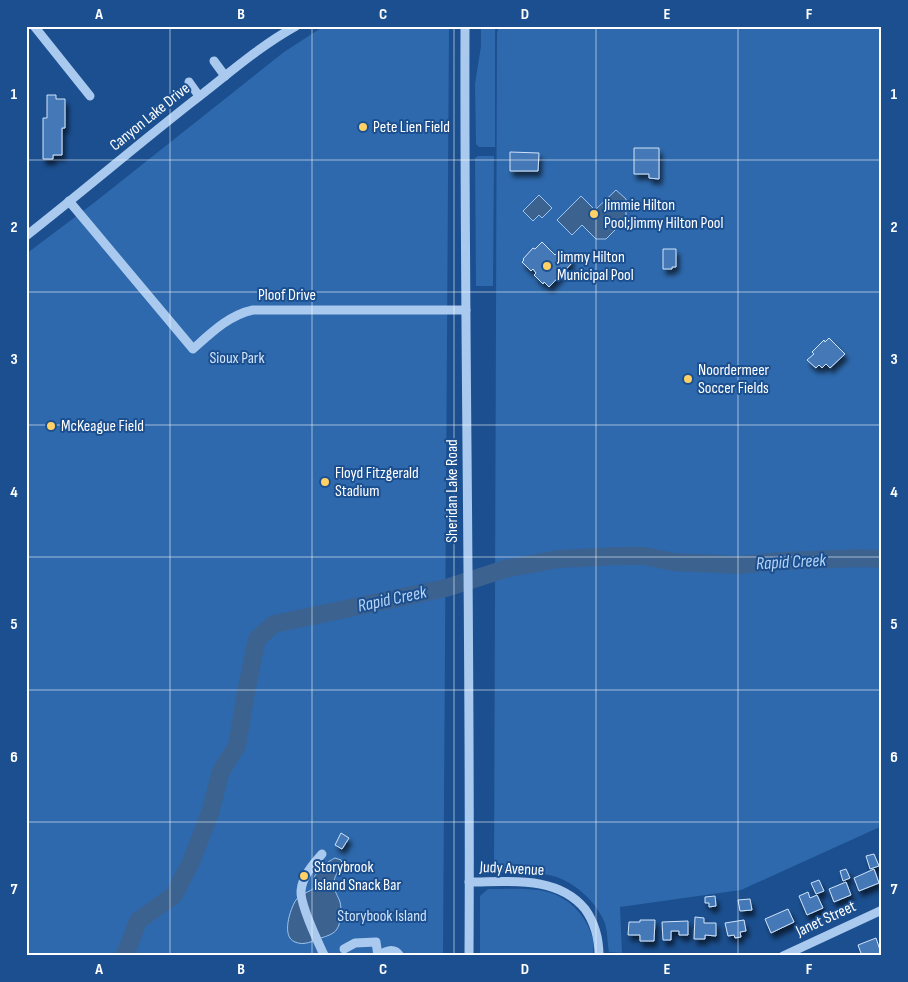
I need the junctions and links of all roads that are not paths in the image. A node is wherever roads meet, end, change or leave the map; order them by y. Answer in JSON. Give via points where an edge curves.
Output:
{"nodes":[{"id":1,"x":34,"y":26,"type":"edge"},
{"id":2,"x":296,"y":26,"type":"edge"},
{"id":3,"x":465,"y":26,"type":"edge"},
{"id":4,"x":214,"y":61,"type":"dead end"},
{"id":5,"x":225,"y":76,"type":"junction"},
{"id":6,"x":189,"y":82,"type":"dead end"},
{"id":7,"x":90,"y":96,"type":"dead end"},
{"id":8,"x":200,"y":96,"type":"junction"},
{"id":9,"x":70,"y":201,"type":"junction"},
{"id":10,"x":26,"y":236,"type":"edge"},
{"id":11,"x":466,"y":310,"type":"junction"},
{"id":12,"x":322,"y":854,"type":"dead end"},
{"id":13,"x":469,"y":882,"type":"junction"},
{"id":14,"x":882,"y":910,"type":"edge"},
{"id":15,"x":344,"y":949,"type":"dead end"},
{"id":16,"x":324,"y":955,"type":"edge"},
{"id":17,"x":378,"y":955,"type":"edge"},
{"id":18,"x":400,"y":956,"type":"edge"},
{"id":19,"x":469,"y":956,"type":"edge"},
{"id":20,"x":600,"y":956,"type":"edge"},
{"id":21,"x":783,"y":956,"type":"edge"}],
"edges":[{"from":1,"to":7,"type":"street"},
{"from":2,"to":5,"type":"street","name":"Canyon Lake Drive"},
{"from":3,"to":11,"type":"street","name":"Sheridan Lake Road"},
{"from":4,"to":5,"type":"street"},
{"from":5,"to":8,"type":"street","name":"Canyon Lake Drive"},
{"from":6,"to":8,"type":"street"},
{"from":8,"to":9,"type":"street","name":"Canyon Lake Drive"},
{"from":9,"to":10,"type":"street","name":"Canyon Lake Drive"},
{"from":9,"to":11,"type":"street","name":"Ploof Drive","via":[[193,349],[235,315],[253,310]]},
{"from":11,"to":13,"type":"street","name":"Sheridan Lake Road"},
{"from":12,"to":16,"type":"street","via":[[303,882],[301,895]]},
{"from":13,"to":19,"type":"street","name":"Sheridan Lake Road"},
{"from":13,"to":20,"type":"street","name":"Judy Avenue","via":[[541,884],[562,890],[580,903],[593,921]]},
{"from":14,"to":21,"type":"street","name":"Janet Street"},
{"from":15,"to":17,"type":"street","via":[[355,943],[376,942]]},
{"from":17,"to":18,"type":"street","via":[[395,950]]}]}
